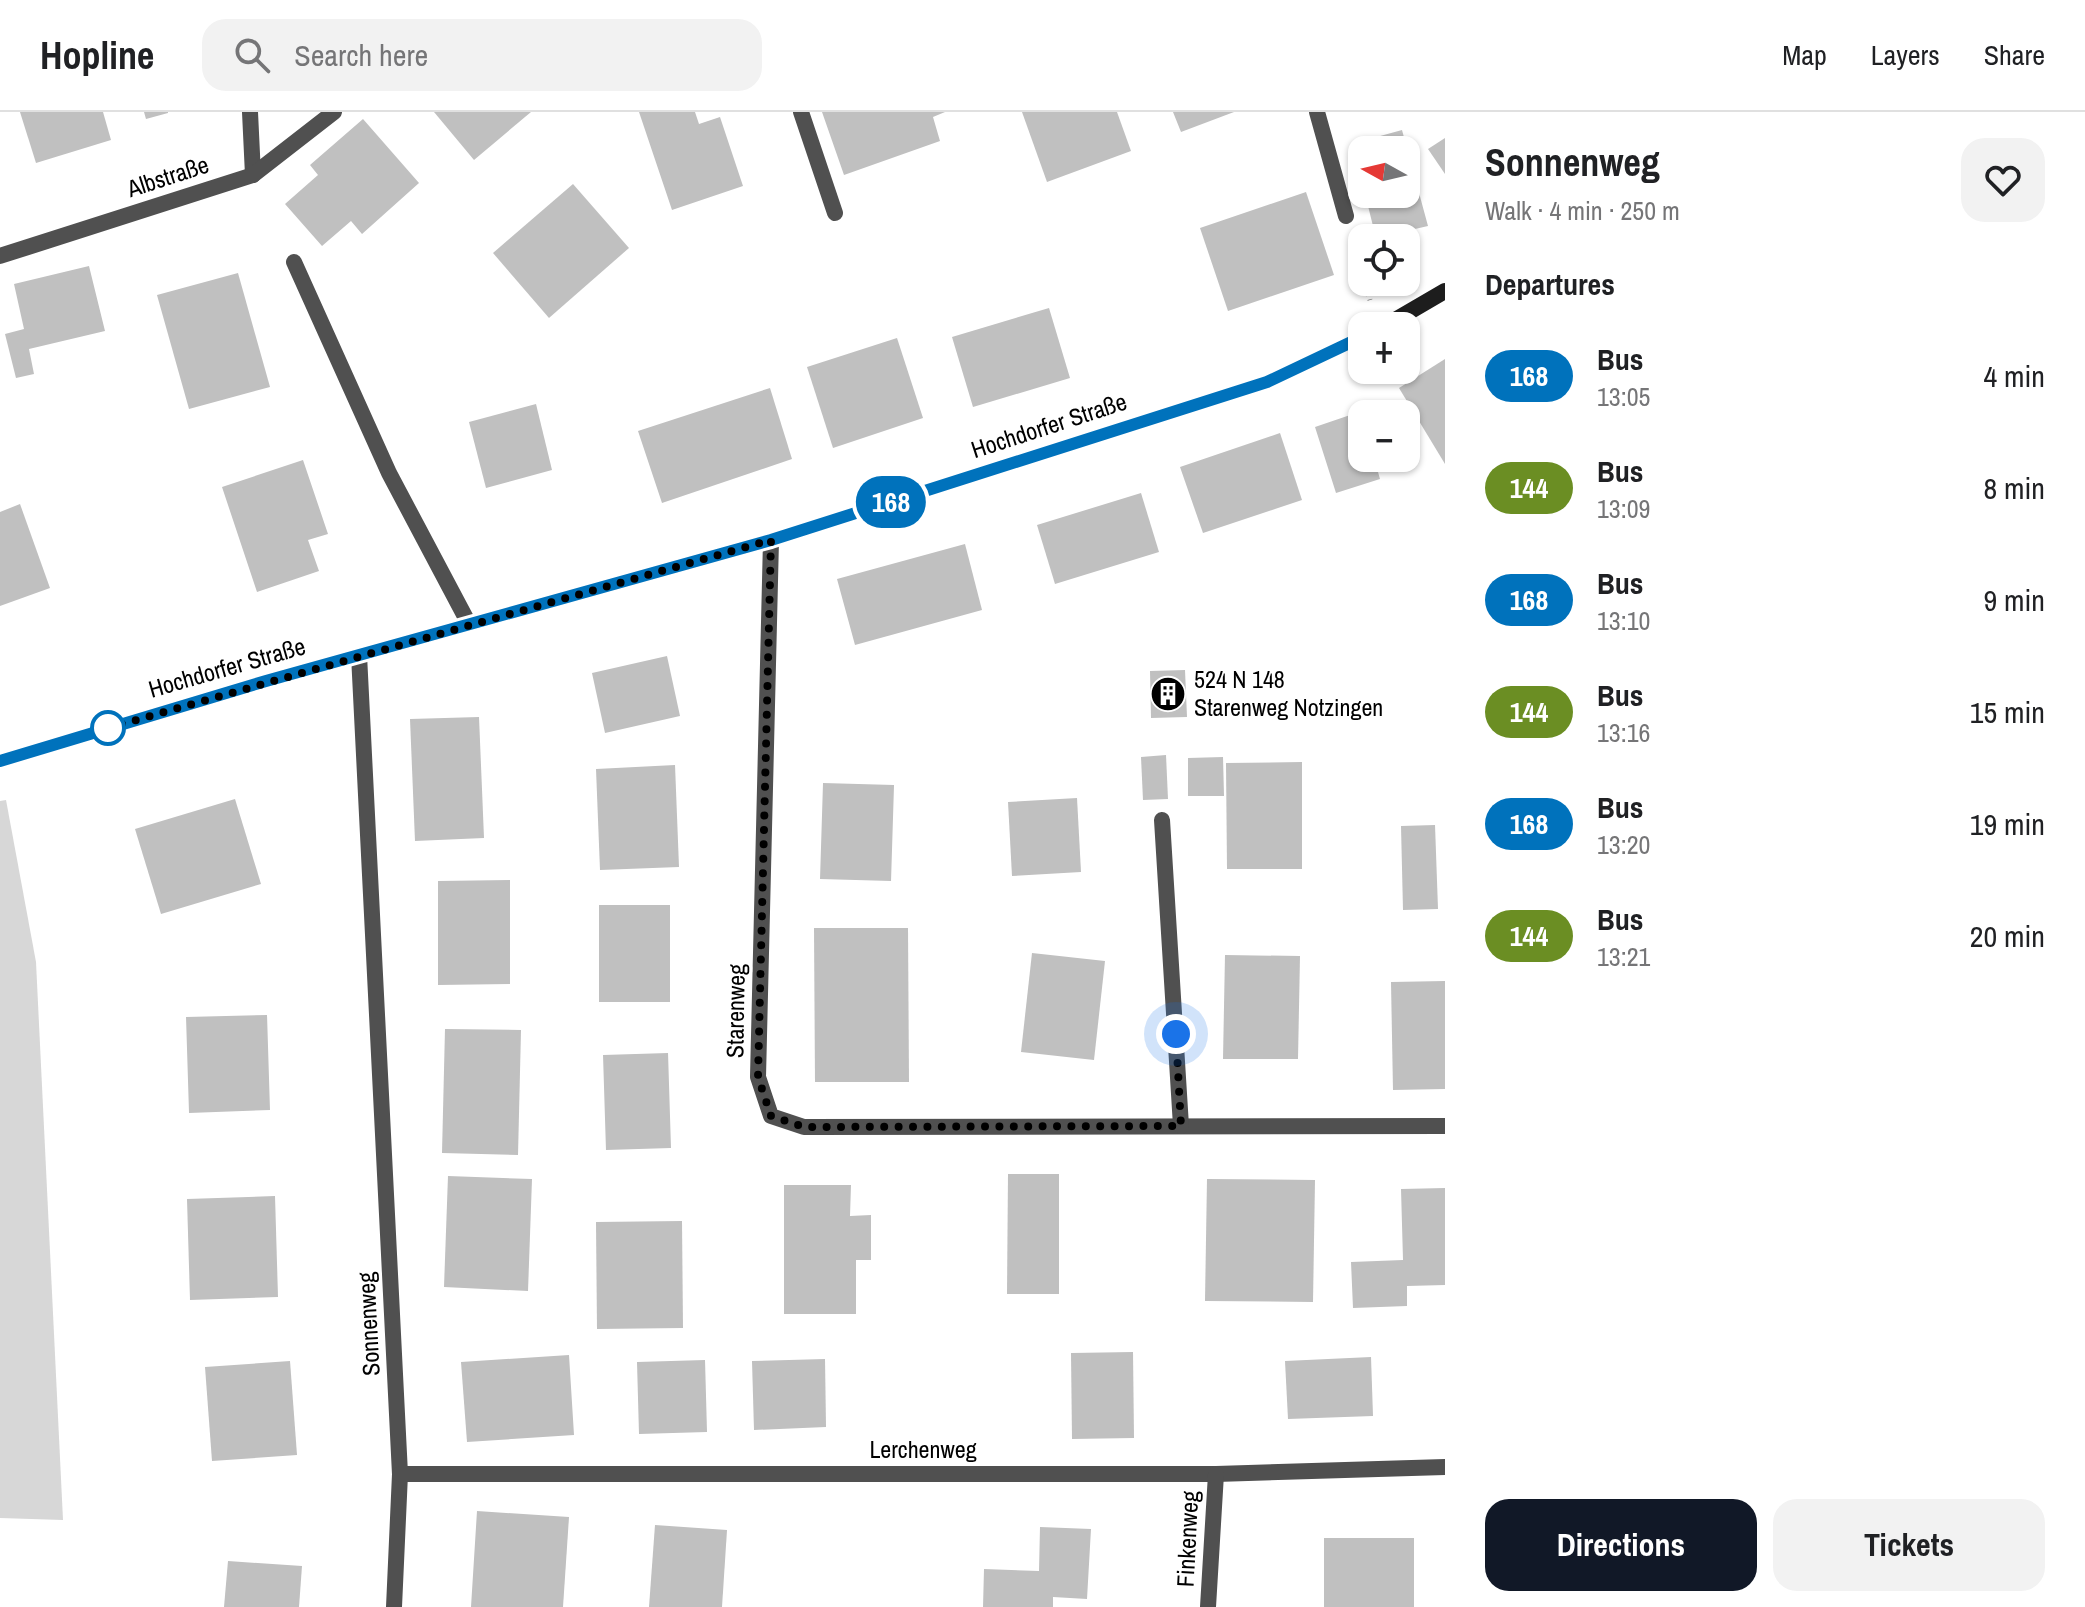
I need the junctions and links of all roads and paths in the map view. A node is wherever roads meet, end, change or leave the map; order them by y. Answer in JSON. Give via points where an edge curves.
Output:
{"nodes":[{"id":1,"x":250,"y":112,"type":"edge"},
{"id":2,"x":334,"y":112,"type":"edge"},
{"id":3,"x":801,"y":112,"type":"edge"},
{"id":4,"x":1317,"y":112,"type":"edge"},
{"id":5,"x":253,"y":175,"type":"junction"},
{"id":6,"x":835,"y":213,"type":"dead end"},
{"id":7,"x":1346,"y":216,"type":"dead end"},
{"id":8,"x":0,"y":256,"type":"edge"},
{"id":9,"x":294,"y":262,"type":"dead end"},
{"id":10,"x":1445,"y":291,"type":"edge"},
{"id":11,"x":1409,"y":312,"type":"edge"},
{"id":12,"x":1348,"y":344,"type":"edge"},
{"id":13,"x":771,"y":540,"type":"junction"},
{"id":14,"x":469,"y":624,"type":"junction"},
{"id":15,"x":359,"y":655,"type":"junction"},
{"id":16,"x":0,"y":761,"type":"edge"},
{"id":17,"x":1162,"y":820,"type":"dead end"},
{"id":18,"x":1181,"y":1126,"type":"junction"},
{"id":19,"x":1445,"y":1126,"type":"edge"},
{"id":20,"x":1445,"y":1467,"type":"edge"},
{"id":21,"x":400,"y":1474,"type":"junction"},
{"id":22,"x":1216,"y":1474,"type":"junction"},
{"id":23,"x":394,"y":1607,"type":"edge"},
{"id":24,"x":1208,"y":1607,"type":"edge"}],
"edges":[{"from":1,"to":5,"type":"street"},
{"from":2,"to":5,"type":"street","name":"Albstraße"},
{"from":3,"to":6,"type":"street"},
{"from":4,"to":7,"type":"street"},
{"from":5,"to":8,"type":"street","name":"Albstraße"},
{"from":9,"to":14,"type":"street","via":[[389,473]]},
{"from":10,"to":11,"type":"main road"},
{"from":12,"to":13,"type":"main road","name":"Hochdorfer Straße","via":[[1267,382]]},
{"from":13,"to":14,"type":"main road","name":"Hochdorfer Straße"},
{"from":13,"to":18,"type":"street","name":"Starenweg","via":[[758,1077],[771,1116],[804,1127]]},
{"from":14,"to":15,"type":"main road","name":"Hochdorfer Straße"},
{"from":15,"to":16,"type":"main road","name":"Hochdorfer Straße"},
{"from":15,"to":21,"type":"street","name":"Sonnenweg"},
{"from":17,"to":18,"type":"street"},
{"from":18,"to":19,"type":"street","name":"Starenweg"},
{"from":20,"to":22,"type":"street","name":"Lerchenweg"},
{"from":21,"to":22,"type":"street","name":"Lerchenweg"},
{"from":21,"to":23,"type":"street","name":"Sonnenweg"},
{"from":22,"to":24,"type":"street","name":"Finkenweg"}]}
